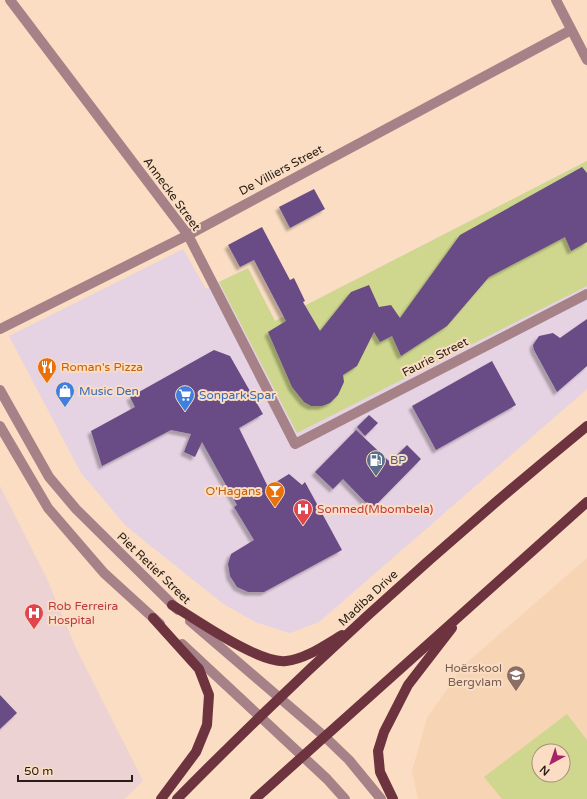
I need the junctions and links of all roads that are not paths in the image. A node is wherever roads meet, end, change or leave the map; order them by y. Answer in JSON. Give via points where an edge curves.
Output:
{"nodes":[{"id":1,"x":10,"y":0,"type":"edge"},
{"id":2,"x":556,"y":0,"type":"edge"},
{"id":3,"x":571,"y":30,"type":"junction"},
{"id":4,"x":587,"y":60,"type":"edge"},
{"id":5,"x":188,"y":235,"type":"junction"},
{"id":6,"x":587,"y":294,"type":"edge"},
{"id":7,"x":0,"y":329,"type":"edge"},
{"id":8,"x":0,"y":390,"type":"edge"},
{"id":9,"x":0,"y":426,"type":"edge"},
{"id":10,"x":587,"y":426,"type":"edge"},
{"id":11,"x":295,"y":444,"type":"joint"},
{"id":12,"x":587,"y":502,"type":"edge"},
{"id":13,"x":172,"y":605,"type":"junction"},
{"id":14,"x":468,"y":608,"type":"junction"},
{"id":15,"x":153,"y":618,"type":"junction"},
{"id":16,"x":356,"y":628,"type":"junction"},
{"id":17,"x":280,"y":696,"type":"junction"},
{"id":18,"x":259,"y":716,"type":"junction"},
{"id":19,"x":324,"y":736,"type":"junction"},
{"id":20,"x":302,"y":756,"type":"junction"},
{"id":21,"x":161,"y":799,"type":"edge"},
{"id":22,"x":177,"y":799,"type":"edge"},
{"id":23,"x":255,"y":799,"type":"edge"},
{"id":24,"x":345,"y":799,"type":"edge"},
{"id":25,"x":380,"y":799,"type":"edge"},
{"id":26,"x":393,"y":799,"type":"edge"}],
"edges":[{"from":1,"to":5,"type":"street","name":"Annecke Street"},
{"from":2,"to":3,"type":"street"},
{"from":3,"to":4,"type":"street"},
{"from":3,"to":5,"type":"street","name":"De Villiers Street"},
{"from":5,"to":7,"type":"street","name":"De Villiers Street"},
{"from":5,"to":11,"type":"street","name":"Annecke Street"},
{"from":6,"to":11,"type":"street","name":"Faurie Street"},
{"from":8,"to":13,"type":"street","name":"Piet Retief Street","via":[[49,477],[76,509]]},
{"from":9,"to":15,"type":"street","via":[[48,508],[104,573]]},
{"from":10,"to":16,"type":"main road","name":"Madiba Drive","via":[[436,552]]},
{"from":12,"to":14,"type":"main road"},
{"from":13,"to":16,"type":"main road","via":[[244,648],[271,660],[286,661],[301,657]]},
{"from":13,"to":17,"type":"street","name":"Piet Retief Street"},
{"from":14,"to":19,"type":"main road"},
{"from":14,"to":26,"type":"main road","via":[[408,685],[384,732],[378,751],[380,772]]},
{"from":15,"to":18,"type":"street"},
{"from":15,"to":21,"type":"main road","via":[[199,669],[209,695],[207,725],[196,752]]},
{"from":16,"to":17,"type":"main road","name":"Madiba Drive"},
{"from":17,"to":18,"type":"main road","name":"Madiba Drive"},
{"from":17,"to":19,"type":"street","name":"Piet Retief Street"},
{"from":18,"to":20,"type":"street"},
{"from":18,"to":22,"type":"main road","name":"Madiba Drive"},
{"from":19,"to":20,"type":"main road"},
{"from":19,"to":25,"type":"street","name":"Piet Retief Street"},
{"from":20,"to":23,"type":"main road"},
{"from":20,"to":24,"type":"street"}]}
